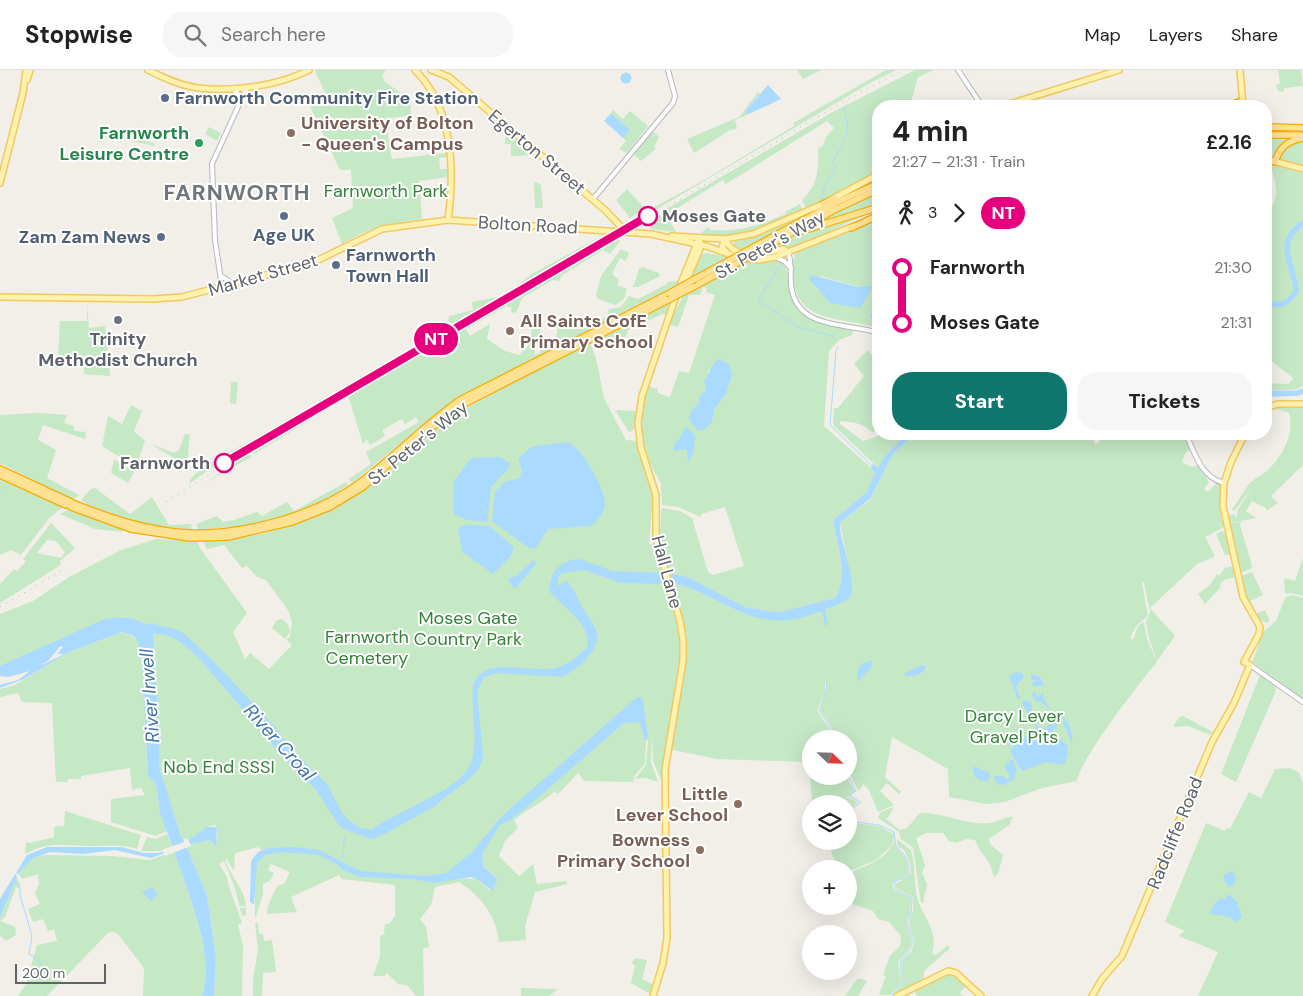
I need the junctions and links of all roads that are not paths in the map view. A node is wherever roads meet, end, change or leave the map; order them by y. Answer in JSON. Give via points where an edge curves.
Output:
{"nodes":[{"id":1,"x":26,"y":70,"type":"edge"},
{"id":2,"x":30,"y":70,"type":"edge"},
{"id":3,"x":148,"y":70,"type":"edge"},
{"id":4,"x":309,"y":70,"type":"edge"},
{"id":5,"x":415,"y":70,"type":"edge"},
{"id":6,"x":432,"y":70,"type":"edge"},
{"id":7,"x":668,"y":70,"type":"edge"},
{"id":8,"x":958,"y":70,"type":"edge"},
{"id":9,"x":1119,"y":70,"type":"edge"},
{"id":10,"x":1240,"y":70,"type":"edge"},
{"id":11,"x":26,"y":83,"type":"junction"},
{"id":12,"x":245,"y":87,"type":"junction"},
{"id":13,"x":233,"y":88,"type":"junction"},
{"id":14,"x":242,"y":99,"type":"junction"},
{"id":15,"x":978,"y":100,"type":"edge"},
{"id":16,"x":1022,"y":100,"type":"edge"},
{"id":17,"x":1242,"y":100,"type":"edge"},
{"id":18,"x":1272,"y":127,"type":"edge"},
{"id":19,"x":1303,"y":128,"type":"edge"},
{"id":20,"x":1272,"y":135,"type":"edge"},
{"id":21,"x":1303,"y":136,"type":"edge"},
{"id":22,"x":1272,"y":161,"type":"edge"},
{"id":23,"x":1275,"y":162,"type":"junction"},
{"id":24,"x":1303,"y":169,"type":"edge"},
{"id":25,"x":872,"y":178,"type":"edge"},
{"id":26,"x":0,"y":183,"type":"edge"},
{"id":27,"x":872,"y":184,"type":"edge"},
{"id":28,"x":872,"y":184,"type":"edge"},
{"id":29,"x":872,"y":192,"type":"edge"},
{"id":30,"x":593,"y":199,"type":"junction"},
{"id":31,"x":823,"y":204,"type":"junction"},
{"id":32,"x":872,"y":209,"type":"edge"},
{"id":33,"x":872,"y":217,"type":"edge"},
{"id":34,"x":448,"y":220,"type":"junction"},
{"id":35,"x":615,"y":222,"type":"junction"},
{"id":36,"x":851,"y":228,"type":"joint"},
{"id":37,"x":614,"y":231,"type":"junction"},
{"id":38,"x":626,"y":232,"type":"junction"},
{"id":39,"x":792,"y":234,"type":"junction"},
{"id":40,"x":667,"y":236,"type":"junction"},
{"id":41,"x":725,"y":239,"type":"junction"},
{"id":42,"x":699,"y":241,"type":"junction"},
{"id":43,"x":686,"y":242,"type":"junction"},
{"id":44,"x":795,"y":250,"type":"junction"},
{"id":45,"x":722,"y":252,"type":"junction"},
{"id":46,"x":788,"y":252,"type":"junction"},
{"id":47,"x":696,"y":254,"type":"junction"},
{"id":48,"x":729,"y":255,"type":"junction"},
{"id":49,"x":775,"y":257,"type":"junction"},
{"id":50,"x":791,"y":259,"type":"junction"},
{"id":51,"x":688,"y":266,"type":"junction"},
{"id":52,"x":791,"y":268,"type":"junction"},
{"id":53,"x":218,"y":272,"type":"junction"},
{"id":54,"x":687,"y":279,"type":"dead end"},
{"id":55,"x":681,"y":283,"type":"dead end"},
{"id":56,"x":234,"y":284,"type":"junction"},
{"id":57,"x":222,"y":287,"type":"junction"},
{"id":58,"x":0,"y":296,"type":"edge"},
{"id":59,"x":677,"y":298,"type":"dead end"},
{"id":60,"x":872,"y":332,"type":"edge"},
{"id":61,"x":1303,"y":404,"type":"edge"},
{"id":62,"x":1272,"y":406,"type":"edge"},
{"id":63,"x":1189,"y":440,"type":"edge"},
{"id":64,"x":1241,"y":440,"type":"edge"},
{"id":65,"x":0,"y":467,"type":"edge"},
{"id":66,"x":0,"y":476,"type":"edge"},
{"id":67,"x":1224,"y":483,"type":"junction"},
{"id":68,"x":28,"y":484,"type":"junction"},
{"id":69,"x":361,"y":485,"type":"junction"},
{"id":70,"x":1248,"y":664,"type":"junction"},
{"id":71,"x":1303,"y":702,"type":"edge"},
{"id":72,"x":653,"y":996,"type":"edge"},
{"id":73,"x":897,"y":996,"type":"edge"},
{"id":74,"x":980,"y":996,"type":"edge"},
{"id":75,"x":1092,"y":996,"type":"edge"}],
"edges":[{"from":1,"to":11,"type":"main road"},
{"from":2,"to":11,"type":"main road"},
{"from":3,"to":13,"type":"main road","via":[[188,86]]},
{"from":4,"to":12,"type":"main road"},
{"from":5,"to":34,"type":"main road","via":[[439,107],[446,126],[452,186]]},
{"from":6,"to":30,"type":"main road","name":"Egerton Street","via":[[449,76]]},
{"from":7,"to":30,"type":"street","via":[[675,96],[670,107]]},
{"from":8,"to":15,"type":"street"},
{"from":9,"to":16,"type":"main road"},
{"from":10,"to":17,"type":"main road"},
{"from":11,"to":26,"type":"main road"},
{"from":12,"to":13,"type":"main road"},
{"from":12,"to":14,"type":"street"},
{"from":13,"to":14,"type":"street"},
{"from":14,"to":53,"type":"street","via":[[212,164]]},
{"from":18,"to":19,"type":"highway"},
{"from":20,"to":21,"type":"highway"},
{"from":21,"to":23,"type":"highway","via":[[1285,144]]},
{"from":22,"to":23,"type":"main road"},
{"from":23,"to":24,"type":"main road"},
{"from":25,"to":31,"type":"main road"},
{"from":27,"to":31,"type":"highway"},
{"from":28,"to":69,"type":"highway","name":"St. Peter's Way","bridge":true,"via":[[670,293],[460,400],[432,420]]},
{"from":29,"to":39,"type":"highway","name":"St. Peter's Way"},
{"from":30,"to":35,"type":"main road","name":"Egerton Street"},
{"from":31,"to":41,"type":"main road","via":[[753,234]]},
{"from":32,"to":39,"type":"highway"},
{"from":33,"to":36,"type":"highway"},
{"from":34,"to":37,"type":"main road","name":"Bolton Road"},
{"from":34,"to":56,"type":"main road","name":"Market Street","via":[[382,229],[322,260]]},
{"from":35,"to":37,"type":"main road"},
{"from":35,"to":38,"type":"main road","name":"Egerton Street"},
{"from":36,"to":44,"type":"main road"},
{"from":37,"to":38,"type":"main road","name":"Bolton Road"},
{"from":38,"to":40,"type":"main road","name":"Bolton Road"},
{"from":39,"to":69,"type":"highway","name":"St. Peter's Way","bridge":true,"via":[[460,406]]},
{"from":40,"to":42,"type":"main road"},
{"from":40,"to":43,"type":"main road"},
{"from":41,"to":42,"type":"main road"},
{"from":41,"to":46,"type":"main road","via":[[738,252],[758,255],[783,249]]},
{"from":41,"to":48,"type":"main road","via":[[722,248]]},
{"from":42,"to":43,"type":"main road"},
{"from":42,"to":45,"type":"main road"},
{"from":42,"to":47,"type":"main road"},
{"from":42,"to":51,"type":"main road"},
{"from":43,"to":51,"type":"main road","via":[[691,248]]},
{"from":44,"to":46,"type":"main road"},
{"from":44,"to":50,"type":"street"},
{"from":45,"to":47,"type":"main road","via":[[707,250]]},
{"from":45,"to":48,"type":"main road"},
{"from":46,"to":49,"type":"main road"},
{"from":46,"to":50,"type":"street"},
{"from":47,"to":54,"type":"main road"},
{"from":48,"to":49,"type":"main road","via":[[749,260]]},
{"from":49,"to":52,"type":"street"},
{"from":50,"to":52,"type":"street"},
{"from":51,"to":55,"type":"main road"},
{"from":52,"to":60,"type":"street","via":[[795,300],[807,314],[825,322]]},
{"from":53,"to":56,"type":"street"},
{"from":53,"to":57,"type":"street"},
{"from":56,"to":57,"type":"main road","name":"Market Street"},
{"from":57,"to":58,"type":"main road","name":"Market Street","via":[[166,298]]},
{"from":59,"to":72,"type":"main road","name":"Hall Lane","via":[[638,414],[638,432],[656,495],[656,539],[680,621],[683,654],[667,749],[667,938],[664,963]]},
{"from":61,"to":62,"type":"main road"},
{"from":63,"to":67,"type":"street","via":[[1204,471],[1211,479]]},
{"from":64,"to":67,"type":"main road","name":"Radcliffe Road","via":[[1234,451]]},
{"from":65,"to":68,"type":"highway"},
{"from":66,"to":68,"type":"highway"},
{"from":67,"to":70,"type":"main road","name":"Radcliffe Road","via":[[1224,517],[1243,597],[1260,627]]},
{"from":68,"to":69,"type":"highway","name":"St. Peter's Way","via":[[131,529],[189,536],[256,532],[292,522],[330,507]]},
{"from":70,"to":71,"type":"street"},
{"from":70,"to":75,"type":"main road","name":"Radcliffe Road","via":[[1234,703],[1212,742],[1122,956]]},
{"from":73,"to":74,"type":"main road","via":[[948,971],[956,973]]}]}
